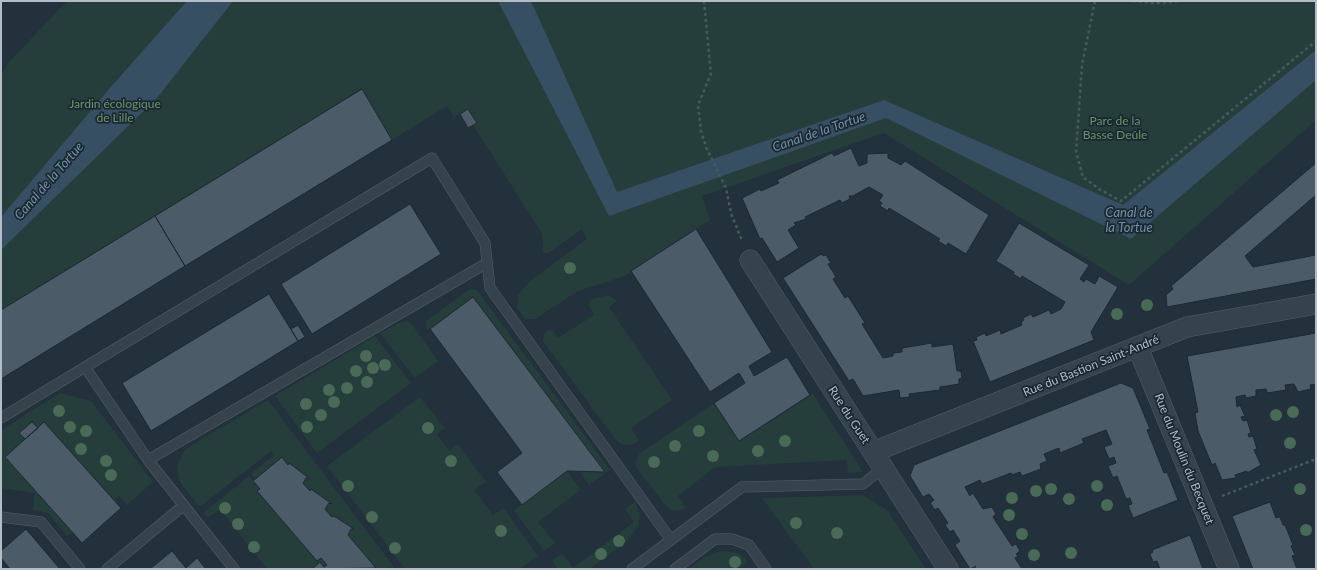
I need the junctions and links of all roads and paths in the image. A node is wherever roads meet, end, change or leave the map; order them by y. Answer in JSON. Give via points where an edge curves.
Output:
{"nodes":[{"id":1,"x":704,"y":1,"type":"edge"},
{"id":2,"x":1095,"y":1,"type":"edge"},
{"id":3,"x":1133,"y":1,"type":"edge"},
{"id":4,"x":1182,"y":1,"type":"edge"},
{"id":5,"x":1144,"y":2,"type":"edge"},
{"id":6,"x":1316,"y":41,"type":"edge"},
{"id":7,"x":750,"y":260,"type":"joint"},
{"id":8,"x":487,"y":263,"type":"junction"},
{"id":9,"x":1316,"y":304,"type":"edge"},
{"id":10,"x":1138,"y":348,"type":"junction"},
{"id":11,"x":85,"y":366,"type":"junction"},
{"id":12,"x":1,"y":418,"type":"edge"},
{"id":13,"x":1316,"y":459,"type":"edge"},
{"id":14,"x":148,"y":460,"type":"junction"},
{"id":15,"x":878,"y":460,"type":"junction"},
{"id":16,"x":1203,"y":504,"type":"junction"},
{"id":17,"x":184,"y":505,"type":"junction"},
{"id":18,"x":1,"y":517,"type":"edge"},
{"id":19,"x":671,"y":540,"type":"junction"},
{"id":20,"x":80,"y":569,"type":"edge"},
{"id":21,"x":107,"y":569,"type":"edge"},
{"id":22,"x":234,"y":569,"type":"edge"},
{"id":23,"x":632,"y":569,"type":"edge"},
{"id":24,"x":675,"y":569,"type":"edge"},
{"id":25,"x":766,"y":569,"type":"edge"},
{"id":26,"x":948,"y":569,"type":"edge"},
{"id":27,"x":1229,"y":569,"type":"edge"}],
"edges":[{"from":1,"to":7,"type":"path","via":[[711,74],[698,106],[701,131],[726,188],[731,213]]},
{"from":2,"to":6,"type":"path","via":[[1082,65],[1076,152],[1083,177],[1121,201]]},
{"from":3,"to":5,"type":"path"},
{"from":4,"to":5,"type":"path"},
{"from":7,"to":15,"type":"street","name":"Rue du Guet"},
{"from":8,"to":11,"type":"lane","via":[[485,243],[432,158]]},
{"from":8,"to":14,"type":"lane"},
{"from":8,"to":19,"type":"lane","via":[[490,288]]},
{"from":9,"to":10,"type":"street","name":"Rue du Bastion Saint-André","via":[[1187,327]]},
{"from":10,"to":15,"type":"street","name":"Rue du Bastion Saint-André"},
{"from":10,"to":16,"type":"street","name":"Rue du Moulin du Becquet"},
{"from":11,"to":12,"type":"lane"},
{"from":11,"to":14,"type":"lane"},
{"from":13,"to":16,"type":"path"},
{"from":14,"to":17,"type":"lane"},
{"from":15,"to":19,"type":"lane","via":[[863,484],[742,487]]},
{"from":15,"to":26,"type":"street","name":"Rue du Guet"},
{"from":16,"to":27,"type":"street","name":"Rue du Moulin du Becquet"},
{"from":17,"to":21,"type":"lane"},
{"from":17,"to":22,"type":"lane"},
{"from":18,"to":20,"type":"lane","via":[[41,522]]},
{"from":19,"to":23,"type":"lane"},
{"from":24,"to":25,"type":"lane","via":[[715,539],[732,539],[749,545]]}]}
